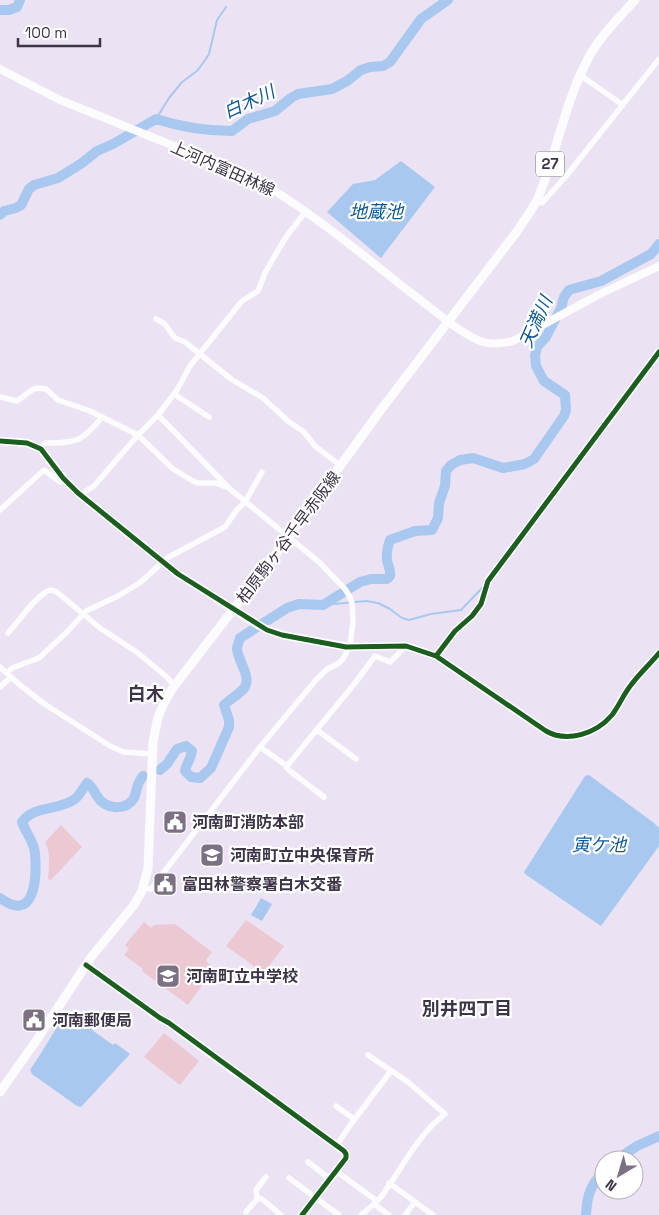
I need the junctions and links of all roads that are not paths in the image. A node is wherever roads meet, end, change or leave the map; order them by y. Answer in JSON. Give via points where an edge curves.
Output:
{"nodes":[{"id":1,"x":635,"y":0,"type":"edge"},
{"id":2,"x":659,"y":59,"type":"edge"},
{"id":3,"x":0,"y":69,"type":"edge"},
{"id":4,"x":580,"y":75,"type":"junction"},
{"id":5,"x":623,"y":105,"type":"junction"},
{"id":6,"x":536,"y":200,"type":"junction"},
{"id":7,"x":306,"y":211,"type":"junction"},
{"id":8,"x":659,"y":266,"type":"edge"},
{"id":9,"x":156,"y":319,"type":"dead end"},
{"id":10,"x":448,"y":321,"type":"junction"},
{"id":11,"x":659,"y":352,"type":"edge"},
{"id":12,"x":200,"y":354,"type":"junction"},
{"id":13,"x":174,"y":394,"type":"junction"},
{"id":14,"x":0,"y":397,"type":"edge"},
{"id":15,"x":158,"y":415,"type":"junction"},
{"id":16,"x":209,"y":416,"type":"dead end"},
{"id":17,"x":102,"y":417,"type":"junction"},
{"id":18,"x":138,"y":435,"type":"junction"},
{"id":19,"x":0,"y":441,"type":"edge"},
{"id":20,"x":40,"y":448,"type":"junction"},
{"id":21,"x":341,"y":466,"type":"junction"},
{"id":22,"x":262,"y":472,"type":"dead end"},
{"id":23,"x":64,"y":480,"type":"junction"},
{"id":24,"x":230,"y":489,"type":"junction"},
{"id":25,"x":80,"y":495,"type":"junction"},
{"id":26,"x":245,"y":502,"type":"junction"},
{"id":27,"x":0,"y":510,"type":"edge"},
{"id":28,"x":288,"y":538,"type":"junction"},
{"id":29,"x":163,"y":561,"type":"junction"},
{"id":30,"x":234,"y":609,"type":"junction"},
{"id":31,"x":84,"y":614,"type":"junction"},
{"id":32,"x":8,"y":632,"type":"dead end"},
{"id":33,"x":406,"y":646,"type":"junction"},
{"id":34,"x":349,"y":647,"type":"junction"},
{"id":35,"x":659,"y":653,"type":"edge"},
{"id":36,"x":436,"y":656,"type":"junction"},
{"id":37,"x":0,"y":667,"type":"edge"},
{"id":38,"x":9,"y":675,"type":"junction"},
{"id":39,"x":174,"y":686,"type":"junction"},
{"id":40,"x":0,"y":687,"type":"edge"},
{"id":41,"x":317,"y":730,"type":"junction"},
{"id":42,"x":260,"y":747,"type":"junction"},
{"id":43,"x":152,"y":754,"type":"junction"},
{"id":44,"x":356,"y":759,"type":"dead end"},
{"id":45,"x":287,"y":766,"type":"junction"},
{"id":46,"x":324,"y":796,"type":"dead end"},
{"id":47,"x":143,"y":888,"type":"junction"},
{"id":48,"x":86,"y":965,"type":"junction"},
{"id":49,"x":368,"y":1055,"type":"dead end"},
{"id":50,"x":391,"y":1071,"type":"junction"},
{"id":51,"x":236,"y":1074,"type":"joint"},
{"id":52,"x":0,"y":1092,"type":"edge"},
{"id":53,"x":336,"y":1106,"type":"dead end"},
{"id":54,"x":354,"y":1120,"type":"junction"},
{"id":55,"x":336,"y":1146,"type":"junction"},
{"id":56,"x":308,"y":1162,"type":"dead end"},
{"id":57,"x":336,"y":1171,"type":"junction"},
{"id":58,"x":266,"y":1177,"type":"dead end"},
{"id":59,"x":289,"y":1178,"type":"dead end"},
{"id":60,"x":330,"y":1179,"type":"junction"},
{"id":61,"x":389,"y":1183,"type":"junction"},
{"id":62,"x":257,"y":1197,"type":"junction"},
{"id":63,"x":316,"y":1198,"type":"junction"},
{"id":64,"x":376,"y":1202,"type":"junction"},
{"id":65,"x":415,"y":1202,"type":"junction"},
{"id":66,"x":246,"y":1212,"type":"dead end"},
{"id":67,"x":281,"y":1215,"type":"edge"},
{"id":68,"x":302,"y":1215,"type":"edge"},
{"id":69,"x":339,"y":1215,"type":"edge"},
{"id":70,"x":361,"y":1215,"type":"edge"},
{"id":71,"x":389,"y":1215,"type":"edge"},
{"id":72,"x":405,"y":1215,"type":"edge"},
{"id":73,"x":433,"y":1215,"type":"edge"}],
"edges":[{"from":1,"to":4,"type":"main road","name":"柏原駒ヶ谷千早赤阪線","number":"27","via":[[590,54]]},
{"from":2,"to":5,"type":"street"},
{"from":3,"to":7,"type":"street","name":"上河内富田林線","via":[[60,100],[251,177]]},
{"from":4,"to":5,"type":"street"},
{"from":4,"to":6,"type":"main road","name":"柏原駒ヶ谷千早赤阪線","number":"27"},
{"from":5,"to":6,"type":"street","via":[[542,203]]},
{"from":6,"to":10,"type":"main road","name":"柏原駒ヶ谷千早赤阪線","number":"27","via":[[518,230]]},
{"from":7,"to":10,"type":"street","name":"上河内富田林線"},
{"from":7,"to":12,"type":"street","via":[[286,237],[258,291],[242,301]]},
{"from":8,"to":10,"type":"street","name":"上河内富田林線","via":[[504,344],[478,340]]},
{"from":9,"to":12,"type":"street","via":[[165,324],[175,338]]},
{"from":10,"to":21,"type":"main road","name":"柏原駒ヶ谷千早赤阪線","number":"27"},
{"from":11,"to":36,"type":"street","via":[[488,581],[481,604]]},
{"from":12,"to":13,"type":"street"},
{"from":12,"to":21,"type":"street","via":[[231,379],[263,398]]},
{"from":13,"to":15,"type":"street"},
{"from":13,"to":16,"type":"street"},
{"from":14,"to":17,"type":"street","via":[[17,401],[36,388],[46,389],[58,400]]},
{"from":15,"to":18,"type":"street"},
{"from":15,"to":24,"type":"street"},
{"from":17,"to":18,"type":"street"},
{"from":17,"to":20,"type":"street","via":[[90,432],[71,443],[45,443]]},
{"from":18,"to":24,"type":"street","via":[[173,469],[192,481],[216,483]]},
{"from":18,"to":25,"type":"street","via":[[94,486]]},
{"from":19,"to":20,"type":"street"},
{"from":20,"to":23,"type":"street"},
{"from":21,"to":28,"type":"main road","name":"柏原駒ヶ谷千早赤阪線","number":"27"},
{"from":22,"to":26,"type":"street"},
{"from":23,"to":25,"type":"street"},
{"from":23,"to":27,"type":"street","via":[[60,482],[44,470]]},
{"from":24,"to":26,"type":"street"},
{"from":25,"to":29,"type":"street"},
{"from":26,"to":28,"type":"street"},
{"from":26,"to":29,"type":"street","via":[[220,530]]},
{"from":28,"to":30,"type":"main road","name":"柏原駒ヶ谷千早赤阪線","number":"27"},
{"from":28,"to":34,"type":"street","via":[[319,562],[350,597],[353,621]]},
{"from":29,"to":30,"type":"street"},
{"from":29,"to":31,"type":"street","via":[[141,582]]},
{"from":30,"to":34,"type":"street","via":[[275,633]]},
{"from":30,"to":39,"type":"main road","name":"柏原駒ヶ谷千早赤阪線","number":"27"},
{"from":31,"to":32,"type":"street","via":[[52,590],[38,599]]},
{"from":31,"to":38,"type":"street","via":[[39,658],[12,668]]},
{"from":31,"to":39,"type":"street","via":[[138,653]]},
{"from":33,"to":34,"type":"street"},
{"from":33,"to":36,"type":"street"},
{"from":33,"to":41,"type":"street","via":[[390,662],[375,656]]},
{"from":34,"to":42,"type":"street","via":[[344,659],[316,680]]},
{"from":35,"to":36,"type":"street","via":[[631,684],[607,720],[584,734],[565,737],[546,731]]},
{"from":37,"to":38,"type":"street"},
{"from":38,"to":40,"type":"street"},
{"from":38,"to":43,"type":"street","via":[[42,703],[119,751]]},
{"from":39,"to":43,"type":"main road","name":"柏原駒ヶ谷千早赤阪線","number":"27","via":[[158,717]]},
{"from":41,"to":44,"type":"street"},
{"from":41,"to":45,"type":"street"},
{"from":42,"to":45,"type":"street"},
{"from":42,"to":47,"type":"street","via":[[151,889]]},
{"from":43,"to":47,"type":"main road","name":"柏原駒ヶ谷千早赤阪線","number":"27","via":[[148,854]]},
{"from":45,"to":46,"type":"street"},
{"from":47,"to":48,"type":"main road","name":"柏原駒ヶ谷千早赤阪線","number":"27","via":[[134,905]]},
{"from":48,"to":51,"type":"street"},
{"from":48,"to":52,"type":"main road","name":"柏原駒ヶ谷千早赤阪線","number":"27"},
{"from":49,"to":50,"type":"street"},
{"from":50,"to":54,"type":"street"},
{"from":50,"to":61,"type":"street","via":[[445,1114],[432,1125]]},
{"from":51,"to":55,"type":"street"},
{"from":53,"to":54,"type":"street"},
{"from":54,"to":55,"type":"street"},
{"from":55,"to":57,"type":"street","via":[[346,1154],[346,1158]]},
{"from":56,"to":60,"type":"street"},
{"from":57,"to":60,"type":"street"},
{"from":57,"to":64,"type":"street"},
{"from":58,"to":62,"type":"street","via":[[256,1190]]},
{"from":59,"to":63,"type":"street"},
{"from":60,"to":63,"type":"street"},
{"from":61,"to":64,"type":"street"},
{"from":61,"to":65,"type":"street"},
{"from":62,"to":66,"type":"street"},
{"from":62,"to":67,"type":"street"},
{"from":63,"to":68,"type":"street"},
{"from":63,"to":69,"type":"street"},
{"from":64,"to":70,"type":"street"},
{"from":64,"to":71,"type":"street"},
{"from":65,"to":72,"type":"street"},
{"from":65,"to":73,"type":"street"}]}
